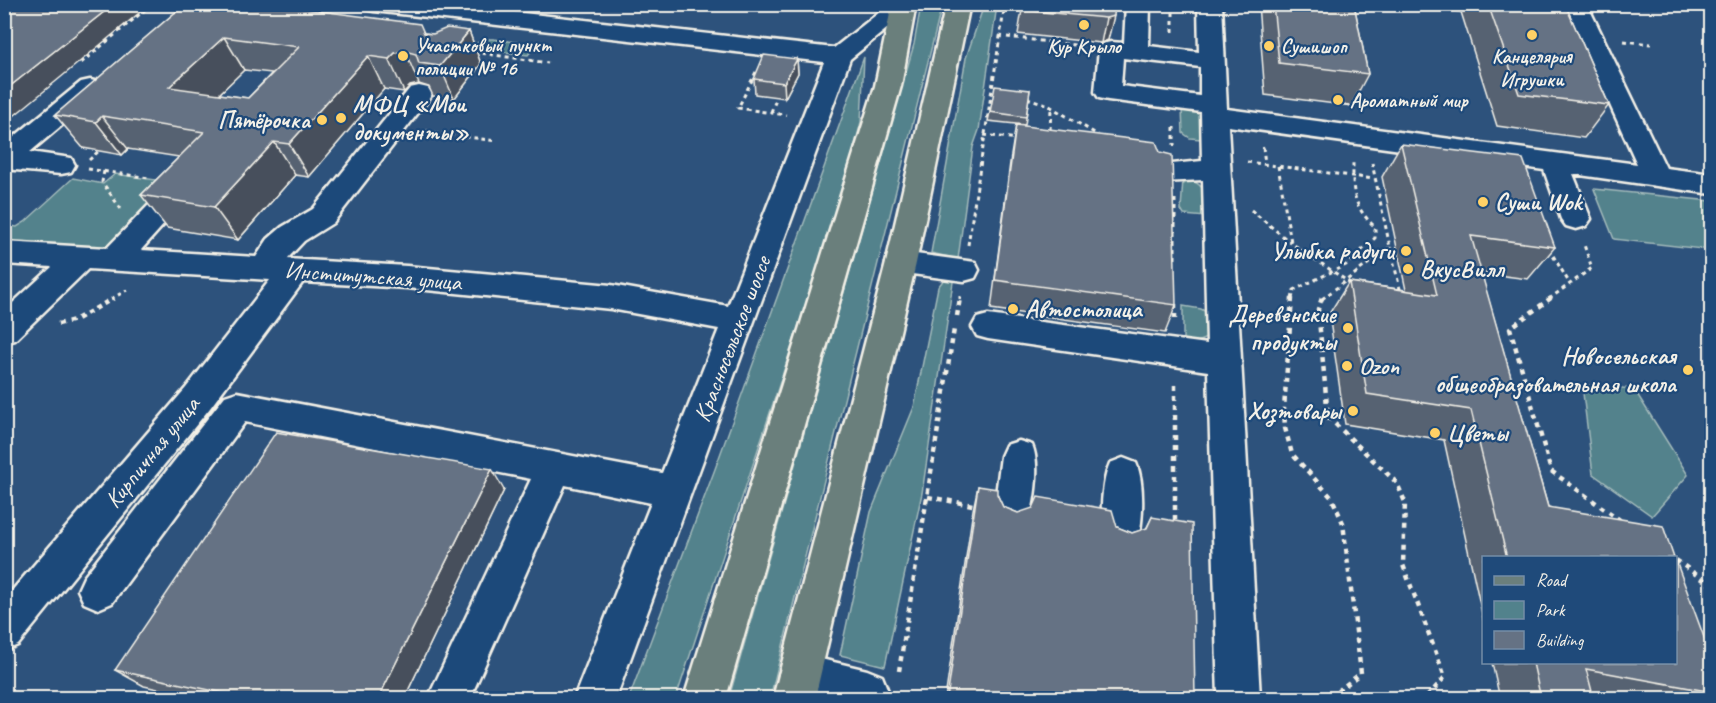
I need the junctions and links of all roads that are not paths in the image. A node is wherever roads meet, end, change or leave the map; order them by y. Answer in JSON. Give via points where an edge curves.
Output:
{"nodes":[{"id":1,"x":374,"y":4,"type":"edge"},
{"id":2,"x":958,"y":4,"type":"edge"},
{"id":3,"x":1138,"y":4,"type":"edge"},
{"id":4,"x":1210,"y":4,"type":"edge"},
{"id":5,"x":1575,"y":4,"type":"edge"},
{"id":6,"x":904,"y":5,"type":"edge"},
{"id":7,"x":604,"y":7,"type":"dead end"},
{"id":8,"x":481,"y":17,"type":"junction"},
{"id":9,"x":590,"y":29,"type":"junction"},
{"id":10,"x":454,"y":50,"type":"edge"},
{"id":11,"x":1136,"y":52,"type":"junction"},
{"id":12,"x":839,"y":56,"type":"junction"},
{"id":13,"x":105,"y":76,"type":"edge"},
{"id":14,"x":1173,"y":78,"type":"dead end"},
{"id":15,"x":1213,"y":92,"type":"junction"},
{"id":16,"x":419,"y":94,"type":"edge"},
{"id":17,"x":11,"y":148,"type":"edge"},
{"id":18,"x":1555,"y":163,"type":"junction"},
{"id":19,"x":61,"y":165,"type":"road end"},
{"id":20,"x":1231,"y":171,"type":"junction"},
{"id":21,"x":1656,"y":176,"type":"junction"},
{"id":22,"x":1168,"y":181,"type":"edge"},
{"id":23,"x":187,"y":183,"type":"edge"},
{"id":24,"x":1712,"y":184,"type":"edge"},
{"id":25,"x":1576,"y":219,"type":"road end"},
{"id":26,"x":4,"y":253,"type":"edge"},
{"id":27,"x":81,"y":258,"type":"junction"},
{"id":28,"x":114,"y":260,"type":"junction"},
{"id":29,"x":901,"y":263,"type":"junction"},
{"id":30,"x":264,"y":268,"type":"junction"},
{"id":31,"x":964,"y":268,"type":"road end"},
{"id":32,"x":296,"y":269,"type":"junction"},
{"id":33,"x":740,"y":320,"type":"junction"},
{"id":34,"x":988,"y":327,"type":"dead end"},
{"id":35,"x":4,"y":331,"type":"edge"},
{"id":36,"x":1226,"y":360,"type":"junction"},
{"id":37,"x":1018,"y":456,"type":"dead end"},
{"id":38,"x":555,"y":466,"type":"junction"},
{"id":39,"x":1123,"y":474,"type":"dead end"},
{"id":40,"x":674,"y":490,"type":"junction"},
{"id":41,"x":1012,"y":518,"type":"edge"},
{"id":42,"x":1121,"y":538,"type":"edge"},
{"id":43,"x":98,"y":590,"type":"dead end"},
{"id":44,"x":4,"y":631,"type":"edge"},
{"id":45,"x":883,"y":684,"type":"road end"},
{"id":46,"x":797,"y":687,"type":"edge"},
{"id":47,"x":449,"y":699,"type":"edge"},
{"id":48,"x":595,"y":699,"type":"edge"},
{"id":49,"x":705,"y":699,"type":"edge"},
{"id":50,"x":1239,"y":699,"type":"edge"}],
"edges":[{"from":1,"to":8,"type":"street"},
{"from":2,"to":29,"type":"main road"},
{"from":3,"to":11,"type":"street"},
{"from":4,"to":15,"type":"street"},
{"from":5,"to":21,"type":"street"},
{"from":6,"to":12,"type":"street"},
{"from":6,"to":49,"type":"main road","via":[[885,98]]},
{"from":7,"to":9,"type":"street"},
{"from":8,"to":9,"type":"street"},
{"from":8,"to":10,"type":"street"},
{"from":9,"to":12,"type":"street"},
{"from":11,"to":15,"type":"street"},
{"from":11,"to":15,"type":"street","via":[[1111,49],[1108,92]]},
{"from":12,"to":33,"type":"street","name":"Красносельское шоссе"},
{"from":13,"to":17,"type":"street"},
{"from":14,"to":15,"type":"street"},
{"from":15,"to":18,"type":"street"},
{"from":15,"to":20,"type":"street"},
{"from":16,"to":30,"type":"street","via":[[322,216],[293,234]]},
{"from":17,"to":19,"type":"street"},
{"from":18,"to":21,"type":"street"},
{"from":18,"to":25,"type":"street"},
{"from":20,"to":22,"type":"street"},
{"from":20,"to":36,"type":"street"},
{"from":21,"to":24,"type":"street"},
{"from":23,"to":28,"type":"street"},
{"from":26,"to":27,"type":"street","name":"Институтская улица"},
{"from":27,"to":28,"type":"street","name":"Институтская улица"},
{"from":27,"to":35,"type":"street"},
{"from":28,"to":30,"type":"street","name":"Институтская улица"},
{"from":29,"to":31,"type":"street"},
{"from":29,"to":46,"type":"main road"},
{"from":30,"to":32,"type":"street","name":"Институтская улица"},
{"from":32,"to":33,"type":"street","name":"Институтская улица","via":[[611,297]]},
{"from":32,"to":44,"type":"street","name":"Кирпичная улица","via":[[198,398]]},
{"from":33,"to":40,"type":"street","name":"Красносельское шоссе"},
{"from":34,"to":36,"type":"street","via":[[1023,323],[1123,337]]},
{"from":36,"to":50,"type":"street"},
{"from":37,"to":41,"type":"street"},
{"from":38,"to":40,"type":"street"},
{"from":38,"to":43,"type":"street","via":[[237,406]]},
{"from":38,"to":47,"type":"street"},
{"from":39,"to":42,"type":"street"},
{"from":40,"to":48,"type":"street","name":"Красносельское шоссе"},
{"from":45,"to":46,"type":"street"}]}
